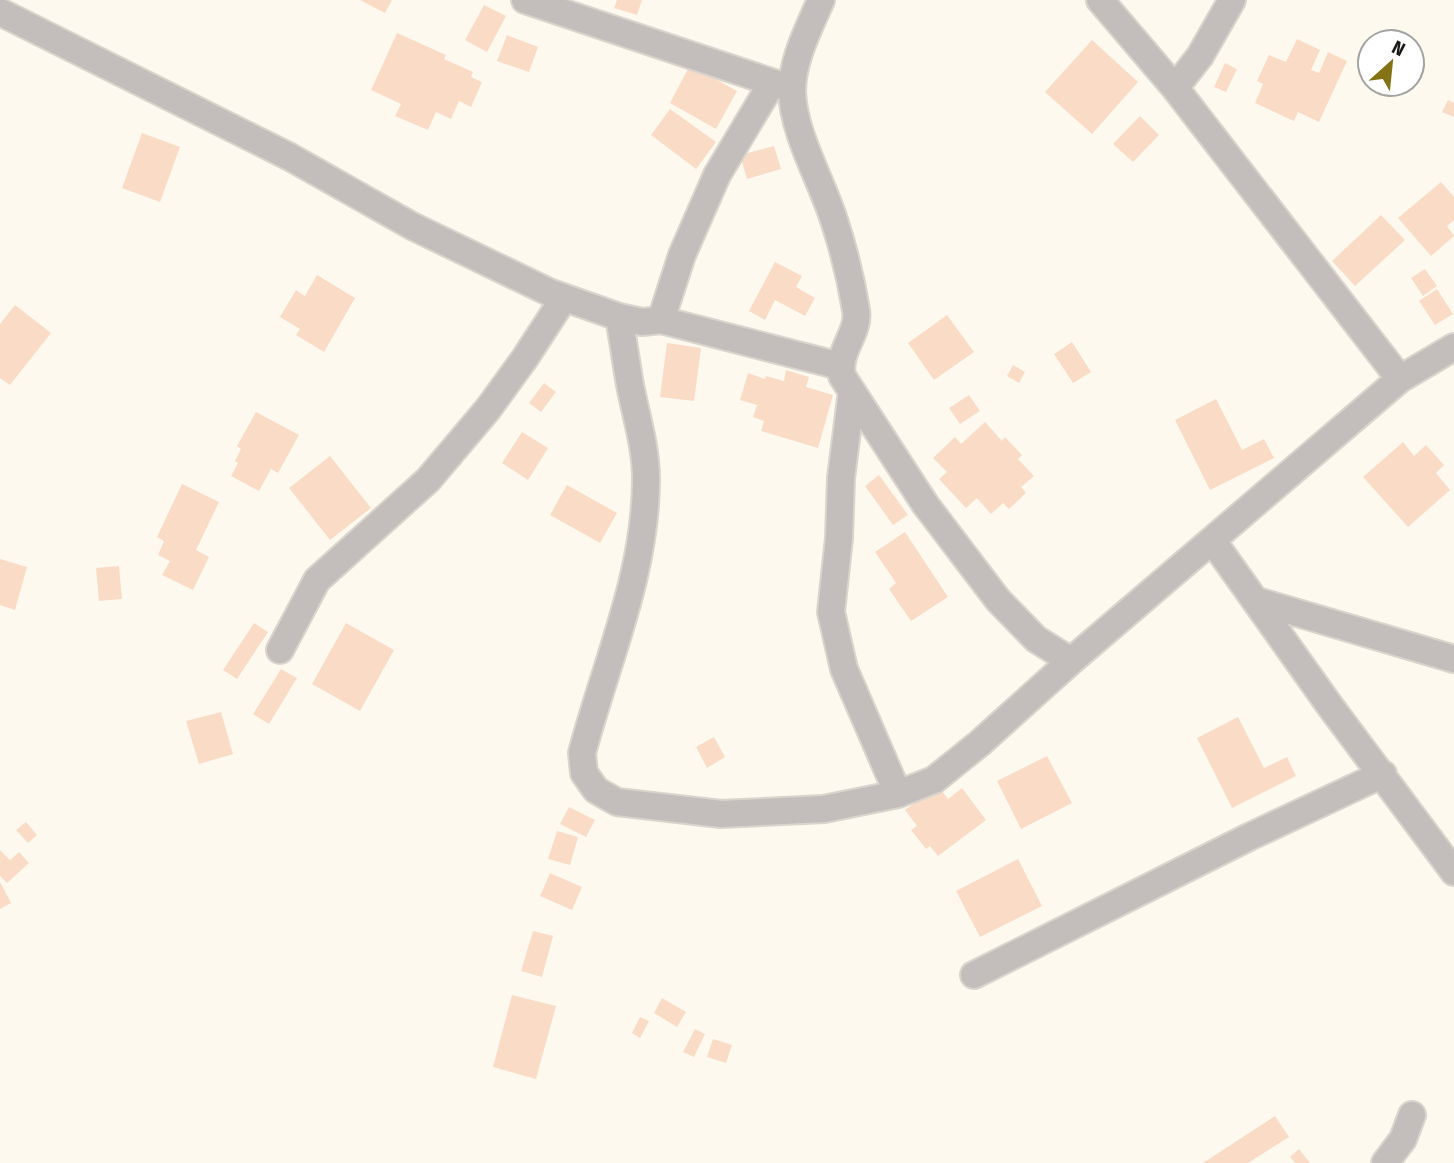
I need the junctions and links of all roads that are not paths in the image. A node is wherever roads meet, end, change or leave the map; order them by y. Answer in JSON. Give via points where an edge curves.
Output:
{"nodes":[{"id":1,"x":525,"y":0,"type":"edge"},
{"id":2,"x":821,"y":0,"type":"edge"},
{"id":3,"x":1100,"y":0,"type":"edge"},
{"id":4,"x":1232,"y":0,"type":"edge"},
{"id":5,"x":0,"y":12,"type":"edge"},
{"id":6,"x":782,"y":86,"type":"junction"},
{"id":7,"x":1175,"y":88,"type":"junction"},
{"id":8,"x":564,"y":298,"type":"junction"},
{"id":9,"x":619,"y":317,"type":"junction"},
{"id":10,"x":661,"y":320,"type":"junction"},
{"id":11,"x":1454,"y":346,"type":"edge"},
{"id":12,"x":840,"y":366,"type":"junction"},
{"id":13,"x":1400,"y":379,"type":"junction"},
{"id":14,"x":852,"y":391,"type":"junction"},
{"id":15,"x":1212,"y":540,"type":"junction"},
{"id":16,"x":1257,"y":601,"type":"junction"},
{"id":17,"x":280,"y":650,"type":"dead end"},
{"id":18,"x":1454,"y":659,"type":"edge"},
{"id":19,"x":1071,"y":661,"type":"junction"},
{"id":20,"x":1383,"y":774,"type":"junction"},
{"id":21,"x":898,"y":794,"type":"junction"},
{"id":22,"x":1454,"y":872,"type":"edge"},
{"id":23,"x":974,"y":975,"type":"dead end"},
{"id":24,"x":1412,"y":1115,"type":"dead end"},
{"id":25,"x":1385,"y":1163,"type":"edge"}],
"edges":[{"from":1,"to":6,"type":"street"},
{"from":2,"to":6,"type":"street"},
{"from":3,"to":7,"type":"street"},
{"from":4,"to":7,"type":"street","via":[[1200,56]]},
{"from":5,"to":8,"type":"street","via":[[279,151],[412,226]]},
{"from":6,"to":10,"type":"street","via":[[717,175],[682,255]]},
{"from":6,"to":12,"type":"street","via":[[833,218],[855,300],[857,317]]},
{"from":7,"to":13,"type":"street"},
{"from":8,"to":9,"type":"street"},
{"from":8,"to":17,"type":"street","via":[[488,409],[428,481],[317,580]]},
{"from":9,"to":10,"type":"street"},
{"from":9,"to":21,"type":"street","via":[[644,446],[644,521],[624,620],[582,753],[584,773],[596,790],[617,802],[721,814],[824,810]]},
{"from":10,"to":12,"type":"street"},
{"from":11,"to":13,"type":"street"},
{"from":12,"to":14,"type":"street"},
{"from":13,"to":15,"type":"street"},
{"from":14,"to":19,"type":"street","via":[[925,504],[998,600],[1036,639]]},
{"from":14,"to":21,"type":"street","via":[[831,612],[845,669]]},
{"from":15,"to":16,"type":"street"},
{"from":15,"to":19,"type":"street"},
{"from":16,"to":18,"type":"street"},
{"from":16,"to":20,"type":"street"},
{"from":19,"to":21,"type":"street","via":[[934,780]]},
{"from":20,"to":22,"type":"street"},
{"from":20,"to":23,"type":"street"},
{"from":24,"to":25,"type":"street","via":[[1403,1139]]}]}
